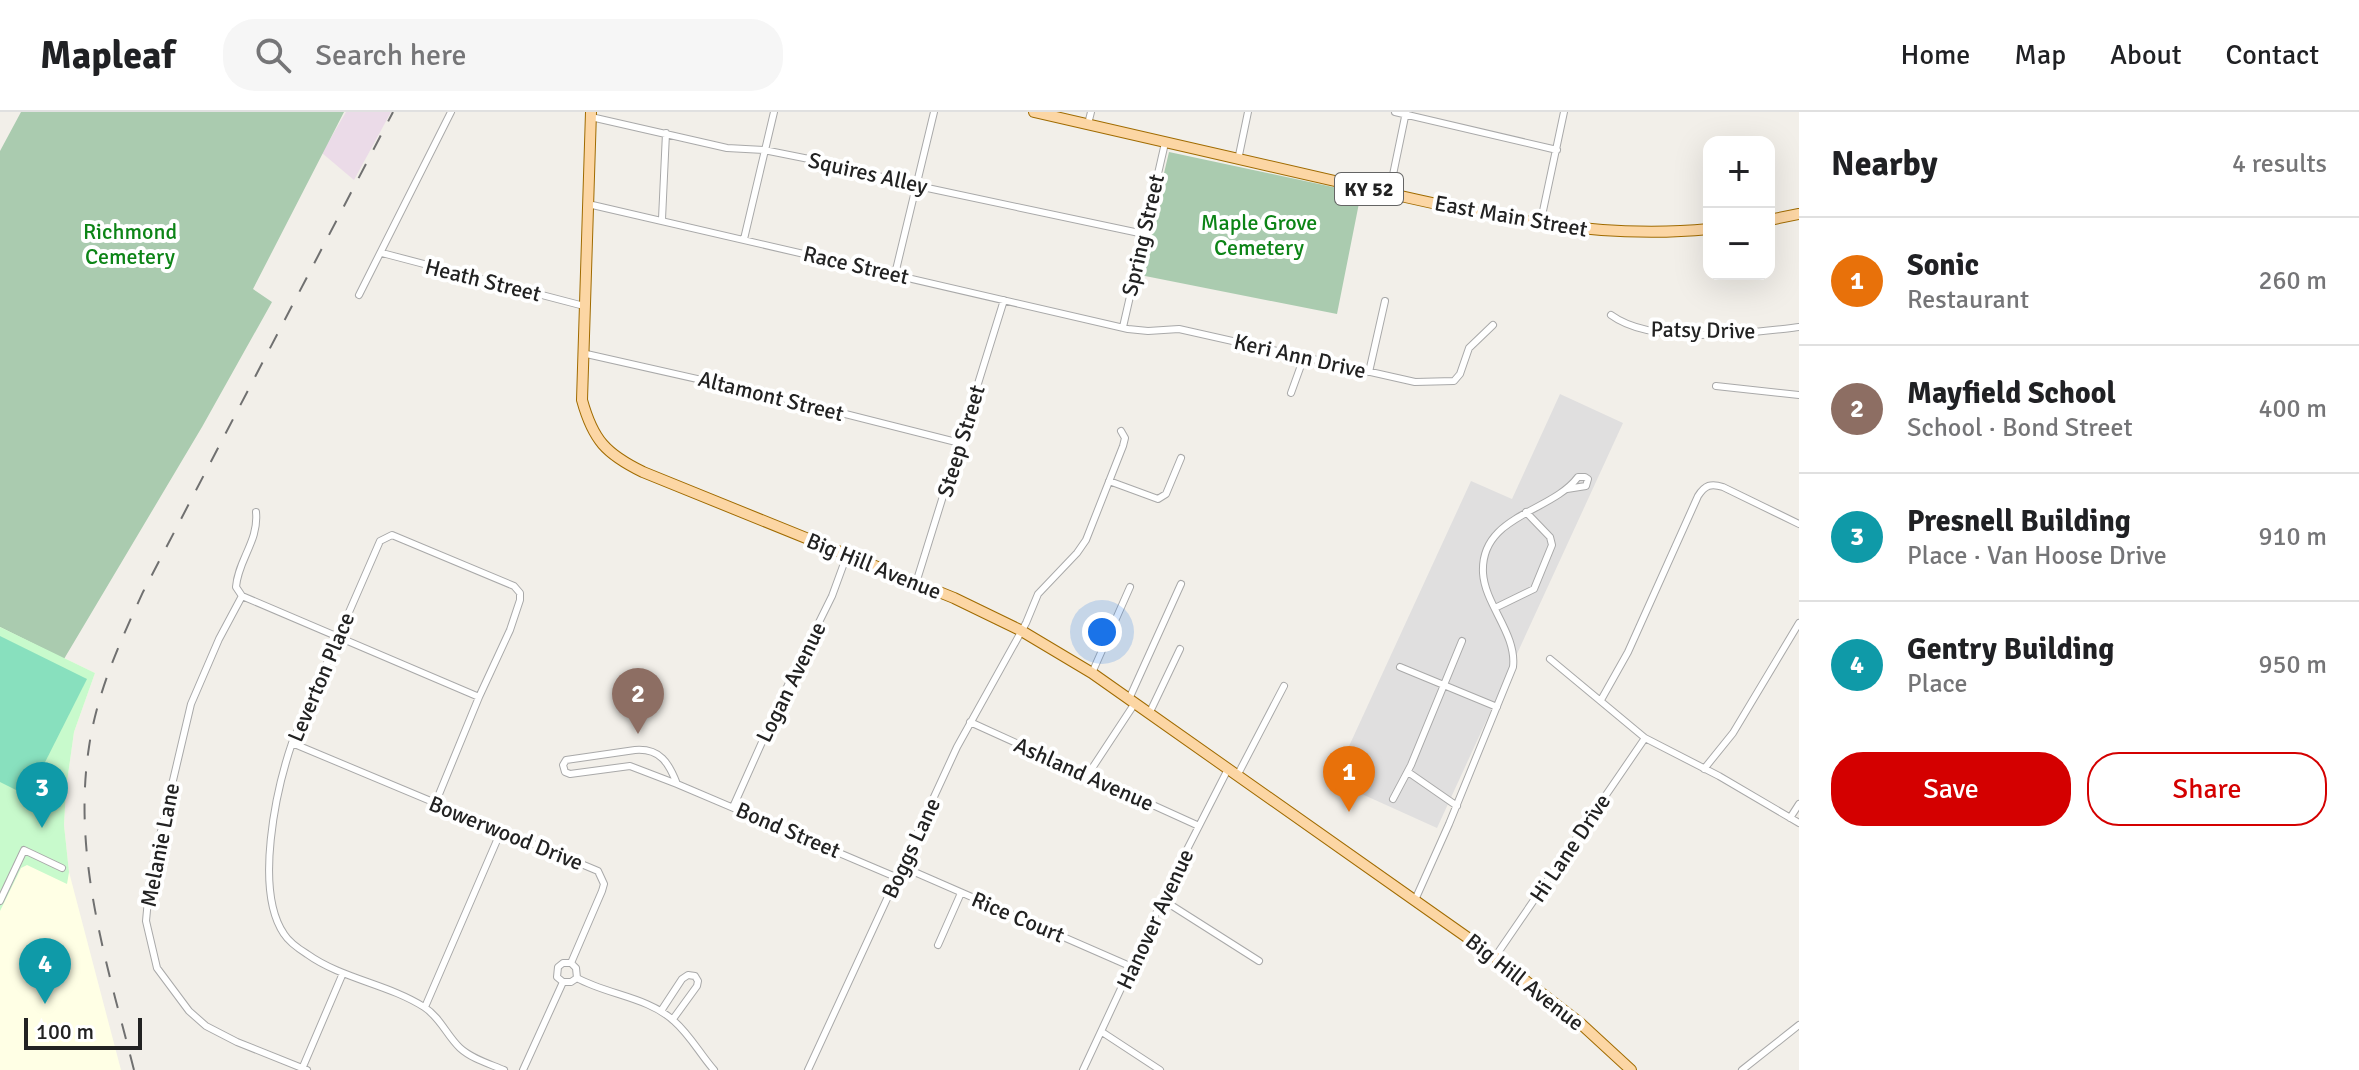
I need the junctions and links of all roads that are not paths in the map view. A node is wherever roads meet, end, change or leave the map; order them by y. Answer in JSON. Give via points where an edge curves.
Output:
{"nodes":[{"id":1,"x":451,"y":112,"type":"edge"},
{"id":2,"x":774,"y":112,"type":"edge"},
{"id":3,"x":934,"y":112,"type":"edge"},
{"id":4,"x":1034,"y":112,"type":"edge"},
{"id":5,"x":1091,"y":112,"type":"edge"},
{"id":6,"x":1248,"y":112,"type":"edge"},
{"id":7,"x":1395,"y":112,"type":"edge"},
{"id":8,"x":1564,"y":112,"type":"edge"},
{"id":9,"x":1406,"y":113,"type":"edge"},
{"id":10,"x":591,"y":114,"type":"edge"},
{"id":11,"x":1088,"y":124,"type":"junction"},
{"id":12,"x":666,"y":133,"type":"junction"},
{"id":13,"x":1165,"y":143,"type":"junction"},
{"id":14,"x":764,"y":150,"type":"junction"},
{"id":15,"x":1557,"y":150,"type":"junction"},
{"id":16,"x":1238,"y":160,"type":"junction"},
{"id":17,"x":918,"y":186,"type":"junction"},
{"id":18,"x":1389,"y":194,"type":"junction"},
{"id":19,"x":588,"y":204,"type":"junction"},
{"id":20,"x":1799,"y":214,"type":"edge"},
{"id":21,"x":662,"y":219,"type":"junction"},
{"id":22,"x":1775,"y":219,"type":"edge"},
{"id":23,"x":1540,"y":225,"type":"junction"},
{"id":24,"x":1703,"y":229,"type":"edge"},
{"id":25,"x":1144,"y":234,"type":"junction"},
{"id":26,"x":744,"y":239,"type":"junction"},
{"id":27,"x":382,"y":253,"type":"junction"},
{"id":28,"x":895,"y":274,"type":"junction"},
{"id":29,"x":359,"y":295,"type":"dead end"},
{"id":30,"x":1004,"y":300,"type":"junction"},
{"id":31,"x":1385,"y":301,"type":"dead end"},
{"id":32,"x":584,"y":306,"type":"junction"},
{"id":33,"x":1611,"y":315,"type":"dead end"},
{"id":34,"x":1493,"y":325,"type":"dead end"},
{"id":35,"x":1123,"y":327,"type":"junction"},
{"id":36,"x":1799,"y":327,"type":"edge"},
{"id":37,"x":582,"y":353,"type":"junction"},
{"id":38,"x":1304,"y":357,"type":"junction"},
{"id":39,"x":1369,"y":372,"type":"junction"},
{"id":40,"x":1716,"y":386,"type":"dead end"},
{"id":41,"x":1291,"y":393,"type":"dead end"},
{"id":42,"x":1799,"y":395,"type":"edge"},
{"id":43,"x":1121,"y":431,"type":"dead end"},
{"id":44,"x":960,"y":443,"type":"junction"},
{"id":45,"x":1181,"y":458,"type":"dead end"},
{"id":46,"x":1109,"y":481,"type":"junction"},
{"id":47,"x":1567,"y":489,"type":"dead end"},
{"id":48,"x":256,"y":512,"type":"dead end"},
{"id":49,"x":1526,"y":512,"type":"junction"},
{"id":50,"x":1799,"y":524,"type":"edge"},
{"id":51,"x":847,"y":555,"type":"junction"},
{"id":52,"x":916,"y":583,"type":"junction"},
{"id":53,"x":1181,"y":584,"type":"dead end"},
{"id":54,"x":1130,"y":587,"type":"dead end"},
{"id":55,"x":242,"y":596,"type":"junction"},
{"id":56,"x":1495,"y":608,"type":"junction"},
{"id":57,"x":1799,"y":623,"type":"edge"},
{"id":58,"x":1020,"y":630,"type":"junction"},
{"id":59,"x":339,"y":637,"type":"junction"},
{"id":60,"x":1462,"y":641,"type":"dead end"},
{"id":61,"x":1180,"y":649,"type":"dead end"},
{"id":62,"x":1550,"y":659,"type":"dead end"},
{"id":63,"x":1400,"y":667,"type":"dead end"},
{"id":64,"x":1092,"y":673,"type":"junction"},
{"id":65,"x":1445,"y":685,"type":"junction"},
{"id":66,"x":1284,"y":686,"type":"dead end"},
{"id":67,"x":479,"y":697,"type":"junction"},
{"id":68,"x":1601,"y":700,"type":"junction"},
{"id":69,"x":1132,"y":701,"type":"junction"},
{"id":70,"x":1497,"y":707,"type":"junction"},
{"id":71,"x":1149,"y":714,"type":"junction"},
{"id":72,"x":970,"y":722,"type":"junction"},
{"id":73,"x":1645,"y":738,"type":"junction"},
{"id":74,"x":292,"y":743,"type":"junction"},
{"id":75,"x":1704,"y":769,"type":"junction"},
{"id":76,"x":1408,"y":772,"type":"junction"},
{"id":77,"x":1233,"y":773,"type":"junction"},
{"id":78,"x":1087,"y":776,"type":"junction"},
{"id":79,"x":677,"y":784,"type":"junction"},
{"id":80,"x":1393,"y":799,"type":"dead end"},
{"id":81,"x":435,"y":804,"type":"junction"},
{"id":82,"x":1799,"y":804,"type":"edge"},
{"id":83,"x":1457,"y":806,"type":"junction"},
{"id":84,"x":733,"y":807,"type":"junction"},
{"id":85,"x":1790,"y":818,"type":"junction"},
{"id":86,"x":1799,"y":823,"type":"edge"},
{"id":87,"x":1199,"y":826,"type":"junction"},
{"id":88,"x":501,"y":831,"type":"junction"},
{"id":89,"x":903,"y":867,"type":"junction"},
{"id":90,"x":62,"y":868,"type":"dead end"},
{"id":91,"x":898,"y":878,"type":"junction"},
{"id":92,"x":961,"y":893,"type":"junction"},
{"id":93,"x":1163,"y":900,"type":"junction"},
{"id":94,"x":1415,"y":900,"type":"junction"},
{"id":95,"x":0,"y":901,"type":"edge"},
{"id":96,"x":938,"y":945,"type":"dead end"},
{"id":97,"x":1495,"y":957,"type":"junction"},
{"id":98,"x":1259,"y":961,"type":"dead end"},
{"id":99,"x":571,"y":963,"type":"junction"},
{"id":100,"x":1132,"y":967,"type":"junction"},
{"id":101,"x":343,"y":973,"type":"junction"},
{"id":102,"x":577,"y":978,"type":"junction"},
{"id":103,"x":563,"y":982,"type":"junction"},
{"id":104,"x":425,"y":1007,"type":"junction"},
{"id":105,"x":661,"y":1011,"type":"junction"},
{"id":106,"x":673,"y":1019,"type":"junction"},
{"id":107,"x":1799,"y":1025,"type":"edge"},
{"id":108,"x":1102,"y":1032,"type":"junction"},
{"id":109,"x":305,"y":1069,"type":"edge"},
{"id":110,"x":504,"y":1070,"type":"edge"},
{"id":111,"x":523,"y":1070,"type":"edge"},
{"id":112,"x":711,"y":1070,"type":"edge"},
{"id":113,"x":808,"y":1070,"type":"edge"},
{"id":114,"x":1083,"y":1070,"type":"edge"},
{"id":115,"x":1160,"y":1070,"type":"edge"},
{"id":116,"x":1631,"y":1070,"type":"edge"},
{"id":117,"x":1742,"y":1070,"type":"edge"}],
"edges":[{"from":1,"to":27,"type":"street"},
{"from":2,"to":14,"type":"street"},
{"from":3,"to":17,"type":"street"},
{"from":4,"to":11,"type":"main road","name":"East Main Street","number":"KY 52"},
{"from":5,"to":11,"type":"street"},
{"from":6,"to":16,"type":"street"},
{"from":7,"to":9,"type":"street"},
{"from":8,"to":15,"type":"street"},
{"from":9,"to":15,"type":"street"},
{"from":9,"to":18,"type":"street"},
{"from":10,"to":12,"type":"street","name":"Squires Alley"},
{"from":10,"to":19,"type":"main road","name":"Big Hill Avenue"},
{"from":11,"to":13,"type":"main road","name":"East Main Street","number":"KY 52"},
{"from":12,"to":14,"type":"street","name":"Squires Alley","via":[[727,148]]},
{"from":12,"to":21,"type":"street"},
{"from":13,"to":16,"type":"main road","name":"East Main Street","number":"KY 52"},
{"from":13,"to":25,"type":"street","name":"Spring Street"},
{"from":14,"to":17,"type":"street","name":"Squires Alley"},
{"from":14,"to":26,"type":"street"},
{"from":15,"to":23,"type":"street"},
{"from":16,"to":18,"type":"main road","name":"East Main Street","number":"KY 52"},
{"from":17,"to":25,"type":"street","name":"Squires Alley"},
{"from":17,"to":28,"type":"street"},
{"from":18,"to":23,"type":"main road","name":"East Main Street","number":"KY 52"},
{"from":19,"to":21,"type":"street","name":"Race Street"},
{"from":19,"to":32,"type":"main road","name":"Big Hill Avenue"},
{"from":20,"to":22,"type":"main road"},
{"from":21,"to":26,"type":"street","name":"Race Street"},
{"from":23,"to":24,"type":"main road","name":"East Main Street","number":"KY 52","via":[[1622,232]]},
{"from":25,"to":35,"type":"street","name":"Spring Street"},
{"from":26,"to":28,"type":"street","name":"Race Street"},
{"from":27,"to":29,"type":"street"},
{"from":27,"to":32,"type":"street","name":"Heath Street"},
{"from":28,"to":30,"type":"street","name":"Race Street"},
{"from":30,"to":35,"type":"street","name":"Race Street"},
{"from":30,"to":44,"type":"street","name":"Steep Street"},
{"from":31,"to":39,"type":"street"},
{"from":32,"to":37,"type":"main road","name":"Big Hill Avenue"},
{"from":33,"to":36,"type":"street","name":"Patsy Drive","via":[[1636,329],[1682,333],[1722,335]]},
{"from":34,"to":39,"type":"street","name":"Keri Ann Drive","via":[[1473,342],[1458,378],[1448,383]]},
{"from":35,"to":38,"type":"street","name":"Keri Ann Drive","via":[[1179,329]]},
{"from":37,"to":44,"type":"street","name":"Altamont Street"},
{"from":37,"to":51,"type":"main road","name":"Big Hill Avenue","via":[[582,400],[589,425],[609,452],[643,472]]},
{"from":38,"to":39,"type":"street","name":"Keri Ann Drive"},
{"from":38,"to":41,"type":"street"},
{"from":40,"to":42,"type":"street"},
{"from":43,"to":46,"type":"street","name":"Boggs Lane","via":[[1125,438]]},
{"from":44,"to":52,"type":"street","name":"Steep Street"},
{"from":45,"to":46,"type":"street","via":[[1166,494],[1158,499]]},
{"from":46,"to":58,"type":"street","name":"Boggs Lane","via":[[1081,549],[1041,590]]},
{"from":47,"to":49,"type":"street"},
{"from":48,"to":55,"type":"street","via":[[253,542],[237,578]]},
{"from":49,"to":56,"type":"street","via":[[1503,526],[1485,557],[1484,581]]},
{"from":49,"to":56,"type":"street","via":[[1550,537],[1551,550],[1534,589]]},
{"from":50,"to":68,"type":"street","via":[[1723,487],[1705,487]]},
{"from":51,"to":52,"type":"main road","name":"Big Hill Avenue"},
{"from":51,"to":84,"type":"street","name":"Logan Avenue"},
{"from":52,"to":58,"type":"main road","name":"Big Hill Avenue"},
{"from":53,"to":69,"type":"street"},
{"from":54,"to":64,"type":"street"},
{"from":55,"to":59,"type":"street"},
{"from":55,"to":109,"type":"street","name":"Melanie Lane","via":[[191,704],[150,878],[146,921],[157,968],[189,1011],[237,1042]]},
{"from":56,"to":70,"type":"street","via":[[1514,659]]},
{"from":57,"to":75,"type":"street","via":[[1733,733]]},
{"from":58,"to":64,"type":"main road","name":"Big Hill Avenue"},
{"from":58,"to":72,"type":"street","name":"Boggs Lane"},
{"from":59,"to":67,"type":"street"},
{"from":59,"to":67,"type":"street","name":"Leverton Place","via":[[384,537],[392,535],[514,586],[520,600]]},
{"from":59,"to":74,"type":"street","name":"Leverton Place"},
{"from":60,"to":65,"type":"street"},
{"from":61,"to":71,"type":"street"},
{"from":62,"to":68,"type":"street"},
{"from":63,"to":65,"type":"street"},
{"from":64,"to":69,"type":"main road","name":"Big Hill Avenue"},
{"from":65,"to":70,"type":"street"},
{"from":65,"to":76,"type":"street"},
{"from":66,"to":77,"type":"street","name":"Hanover Avenue"},
{"from":67,"to":81,"type":"street","name":"Leverton Place"},
{"from":68,"to":73,"type":"street"},
{"from":69,"to":71,"type":"main road","name":"Big Hill Avenue"},
{"from":69,"to":78,"type":"street"},
{"from":70,"to":83,"type":"street"},
{"from":71,"to":77,"type":"main road","name":"Big Hill Avenue"},
{"from":72,"to":78,"type":"street","name":"Ashland Avenue"},
{"from":72,"to":89,"type":"street","name":"Boggs Lane"},
{"from":73,"to":75,"type":"street"},
{"from":73,"to":97,"type":"street","name":"Hi Lane Drive"},
{"from":74,"to":81,"type":"street","name":"Bowerwood Drive"},
{"from":74,"to":101,"type":"street","name":"Leverton Place","via":[[281,773],[269,856],[276,918],[285,936]]},
{"from":75,"to":85,"type":"street"},
{"from":76,"to":80,"type":"street"},
{"from":76,"to":83,"type":"street"},
{"from":77,"to":87,"type":"street","name":"Hanover Avenue"},
{"from":77,"to":94,"type":"main road","name":"Big Hill Avenue"},
{"from":78,"to":87,"type":"street","name":"Ashland Avenue"},
{"from":79,"to":79,"type":"street","name":"Bond Street","via":[[669,763],[647,750],[566,760],[563,765],[570,774],[630,766]]},
{"from":79,"to":84,"type":"street","name":"Bond Street"},
{"from":81,"to":88,"type":"street","name":"Bowerwood Drive"},
{"from":82,"to":85,"type":"street"},
{"from":83,"to":94,"type":"street"},
{"from":84,"to":91,"type":"street","name":"Bond Street"},
{"from":85,"to":86,"type":"street"},
{"from":87,"to":93,"type":"street","name":"Hanover Avenue"},
{"from":88,"to":99,"type":"street","name":"Bowerwood Drive","via":[[587,865],[602,878],[602,891]]},
{"from":88,"to":104,"type":"street"},
{"from":89,"to":91,"type":"street","name":"Boggs Lane"},
{"from":89,"to":92,"type":"street","name":"Rice Court"},
{"from":90,"to":95,"type":"street","via":[[24,850]]},
{"from":91,"to":113,"type":"street","name":"Boggs Lane"},
{"from":92,"to":96,"type":"street"},
{"from":92,"to":100,"type":"street","name":"Rice Court"},
{"from":93,"to":98,"type":"street"},
{"from":93,"to":100,"type":"street","name":"Hanover Avenue"},
{"from":94,"to":97,"type":"main road","name":"Big Hill Avenue"},
{"from":97,"to":116,"type":"main road","name":"Big Hill Avenue"},
{"from":99,"to":102,"type":"street"},
{"from":99,"to":103,"type":"street","via":[[558,967],[557,977]]},
{"from":100,"to":108,"type":"street","name":"Hanover Avenue"},
{"from":101,"to":104,"type":"street","name":"Leverton Place"},
{"from":101,"to":109,"type":"street"},
{"from":102,"to":103,"type":"street"},
{"from":102,"to":105,"type":"street"},
{"from":103,"to":111,"type":"street"},
{"from":104,"to":110,"type":"street","name":"Leverton Place","via":[[460,1048]]},
{"from":105,"to":106,"type":"street"},
{"from":105,"to":106,"type":"street","via":[[682,979],[695,976],[697,986]]},
{"from":106,"to":112,"type":"street"},
{"from":107,"to":117,"type":"street"},
{"from":108,"to":114,"type":"street","name":"Hanover Avenue"},
{"from":108,"to":115,"type":"street"}]}
